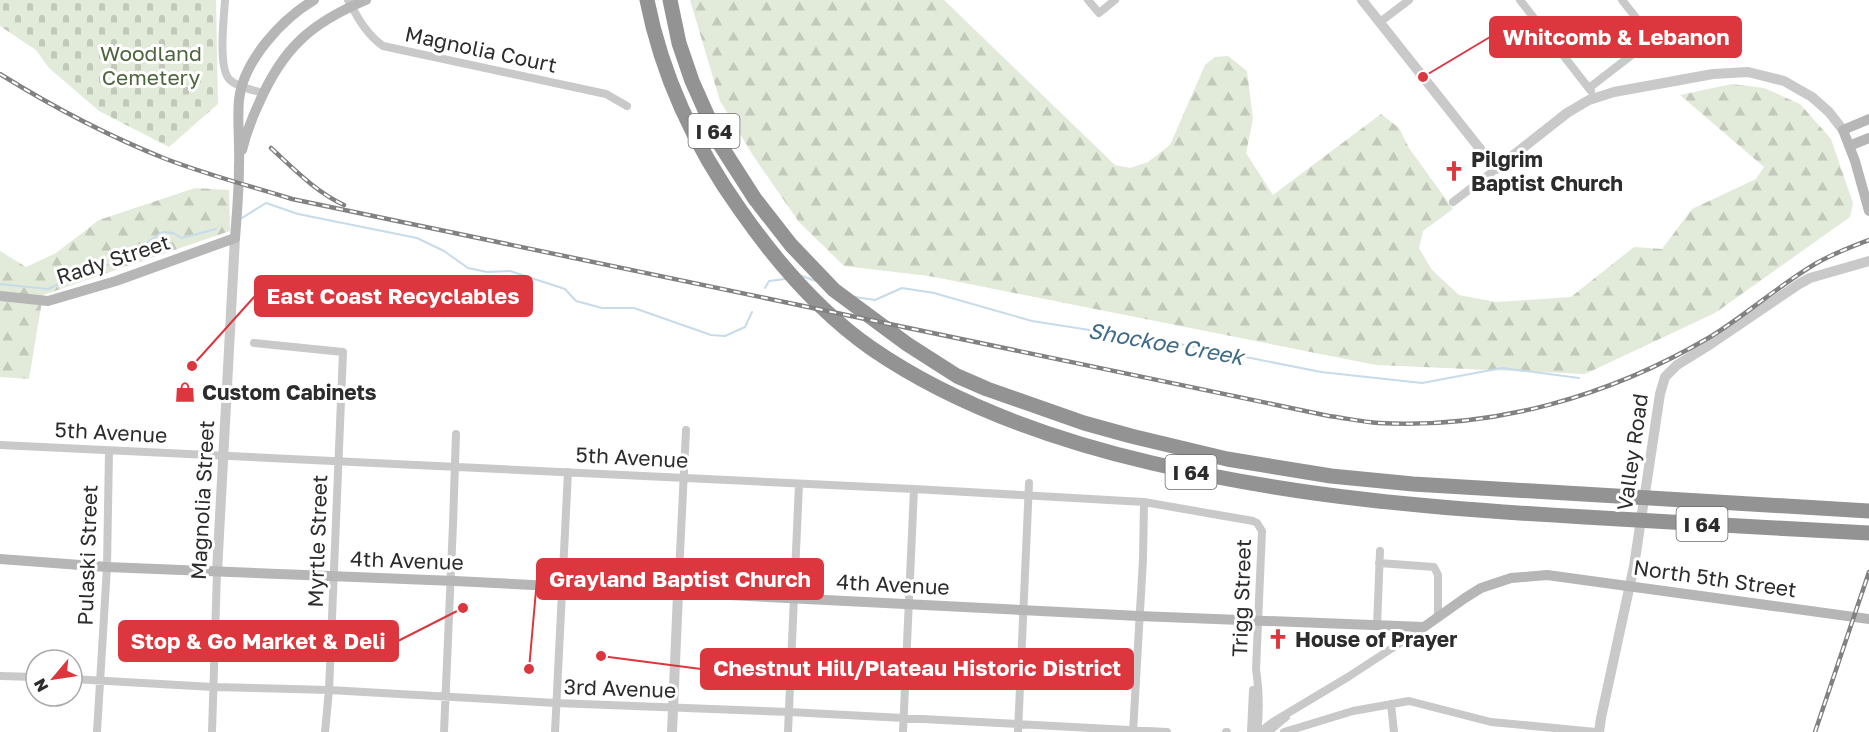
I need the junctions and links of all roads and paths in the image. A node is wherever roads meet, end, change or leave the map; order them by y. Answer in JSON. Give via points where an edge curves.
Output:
{"nodes":[{"id":1,"x":225,"y":0,"type":"edge"},
{"id":2,"x":314,"y":0,"type":"edge"},
{"id":3,"x":366,"y":0,"type":"edge"},
{"id":4,"x":647,"y":0,"type":"edge"},
{"id":5,"x":670,"y":0,"type":"edge"},
{"id":6,"x":1088,"y":0,"type":"edge"},
{"id":7,"x":1115,"y":0,"type":"edge"},
{"id":8,"x":1362,"y":0,"type":"edge"},
{"id":9,"x":1408,"y":0,"type":"edge"},
{"id":10,"x":1520,"y":0,"type":"edge"},
{"id":11,"x":1622,"y":0,"type":"edge"},
{"id":12,"x":350,"y":3,"type":"edge"},
{"id":13,"x":1380,"y":22,"type":"junction"},
{"id":14,"x":242,"y":86,"type":"junction"},
{"id":15,"x":263,"y":93,"type":"junction"},
{"id":16,"x":1593,"y":93,"type":"junction"},
{"id":17,"x":627,"y":106,"type":"dead end"},
{"id":18,"x":1869,"y":118,"type":"edge"},
{"id":19,"x":1843,"y":130,"type":"junction"},
{"id":20,"x":1869,"y":138,"type":"edge"},
{"id":21,"x":1850,"y":146,"type":"junction"},
{"id":22,"x":239,"y":162,"type":"junction"},
{"id":23,"x":1496,"y":169,"type":"junction"},
{"id":24,"x":1453,"y":202,"type":"dead end"},
{"id":25,"x":1869,"y":211,"type":"edge"},
{"id":26,"x":235,"y":238,"type":"junction"},
{"id":27,"x":1869,"y":261,"type":"edge"},
{"id":28,"x":0,"y":296,"type":"edge"},
{"id":29,"x":254,"y":343,"type":"dead end"},
{"id":30,"x":686,"y":430,"type":"dead end"},
{"id":31,"x":456,"y":434,"type":"dead end"},
{"id":32,"x":0,"y":445,"type":"edge"},
{"id":33,"x":109,"y":451,"type":"junction"},
{"id":34,"x":224,"y":455,"type":"junction"},
{"id":35,"x":338,"y":461,"type":"junction"},
{"id":36,"x":454,"y":467,"type":"junction"},
{"id":37,"x":568,"y":472,"type":"junction"},
{"id":38,"x":683,"y":478,"type":"junction"},
{"id":39,"x":1029,"y":483,"type":"dead end"},
{"id":40,"x":799,"y":484,"type":"junction"},
{"id":41,"x":914,"y":489,"type":"junction"},
{"id":42,"x":1029,"y":496,"type":"junction"},
{"id":43,"x":1144,"y":502,"type":"junction"},
{"id":44,"x":1869,"y":511,"type":"edge"},
{"id":45,"x":1260,"y":527,"type":"joint"},
{"id":46,"x":1869,"y":533,"type":"edge"},
{"id":47,"x":1380,"y":551,"type":"dead end"},
{"id":48,"x":0,"y":559,"type":"edge"},
{"id":49,"x":1379,"y":563,"type":"junction"},
{"id":50,"x":107,"y":567,"type":"junction"},
{"id":51,"x":217,"y":572,"type":"junction"},
{"id":52,"x":333,"y":576,"type":"junction"},
{"id":53,"x":451,"y":581,"type":"junction"},
{"id":54,"x":562,"y":587,"type":"junction"},
{"id":55,"x":678,"y":594,"type":"junction"},
{"id":56,"x":794,"y":599,"type":"junction"},
{"id":57,"x":909,"y":604,"type":"junction"},
{"id":58,"x":1023,"y":610,"type":"junction"},
{"id":59,"x":1139,"y":616,"type":"junction"},
{"id":60,"x":1438,"y":616,"type":"junction"},
{"id":61,"x":1869,"y":619,"type":"edge"},
{"id":62,"x":1258,"y":621,"type":"junction"},
{"id":63,"x":1377,"y":626,"type":"junction"},
{"id":64,"x":1424,"y":627,"type":"junction"},
{"id":65,"x":1256,"y":671,"type":"junction"},
{"id":66,"x":0,"y":676,"type":"edge"},
{"id":67,"x":24,"y":677,"type":"edge"},
{"id":68,"x":84,"y":680,"type":"edge"},
{"id":69,"x":100,"y":681,"type":"junction"},
{"id":70,"x":213,"y":687,"type":"junction"},
{"id":71,"x":329,"y":690,"type":"junction"},
{"id":72,"x":446,"y":698,"type":"junction"},
{"id":73,"x":556,"y":704,"type":"junction"},
{"id":74,"x":1391,"y":704,"type":"junction"},
{"id":75,"x":673,"y":708,"type":"junction"},
{"id":76,"x":789,"y":712,"type":"junction"},
{"id":77,"x":1288,"y":714,"type":"junction"},
{"id":78,"x":903,"y":719,"type":"junction"},
{"id":79,"x":1018,"y":729,"type":"edge"},
{"id":80,"x":1133,"y":731,"type":"edge"},
{"id":81,"x":1295,"y":731,"type":"edge"},
{"id":82,"x":97,"y":732,"type":"edge"},
{"id":83,"x":212,"y":732,"type":"edge"},
{"id":84,"x":325,"y":732,"type":"edge"},
{"id":85,"x":444,"y":732,"type":"edge"},
{"id":86,"x":555,"y":732,"type":"edge"},
{"id":87,"x":672,"y":732,"type":"edge"},
{"id":88,"x":788,"y":732,"type":"edge"},
{"id":89,"x":903,"y":732,"type":"edge"},
{"id":90,"x":1167,"y":732,"type":"edge"},
{"id":91,"x":1251,"y":732,"type":"edge"},
{"id":92,"x":1258,"y":732,"type":"edge"},
{"id":93,"x":1268,"y":732,"type":"edge"},
{"id":94,"x":1284,"y":732,"type":"edge"},
{"id":95,"x":1394,"y":732,"type":"edge"},
{"id":96,"x":1598,"y":732,"type":"edge"}],
"edges":[{"from":1,"to":14,"type":"street","via":[[224,65],[228,78]]},
{"from":2,"to":14,"type":"main road","name":"Magnolia Street","via":[[291,16],[266,42]]},
{"from":3,"to":12,"type":"main road","name":"Magnolia Street"},
{"from":4,"to":46,"type":"highway","number":"I 64","via":[[663,62],[680,104],[725,189],[760,239],[831,315],[870,347],[968,403],[1113,454],[1303,493],[1534,515]]},
{"from":5,"to":44,"type":"highway","number":"I 64","via":[[692,81],[721,146],[791,245],[834,290],[931,360],[987,389],[1084,423],[1227,459],[1331,476]]},
{"from":6,"to":7,"type":"street","via":[[1099,13]]},
{"from":8,"to":13,"type":"street"},
{"from":9,"to":13,"type":"street"},
{"from":10,"to":16,"type":"street"},
{"from":11,"to":16,"type":"street","via":[[1650,40]]},
{"from":12,"to":15,"type":"main road","name":"Magnolia Street","via":[[297,43],[281,61]]},
{"from":12,"to":17,"type":"street","name":"Magnolia Court","via":[[366,31],[383,46],[606,94]]},
{"from":13,"to":23,"type":"street"},
{"from":14,"to":15,"type":"street"},
{"from":14,"to":22,"type":"main road","name":"Magnolia Street"},
{"from":15,"to":22,"type":"main road","name":"Magnolia Street"},
{"from":16,"to":19,"type":"street","via":[[1748,72],[1784,81],[1807,93]]},
{"from":16,"to":23,"type":"street"},
{"from":18,"to":19,"type":"main road"},
{"from":19,"to":21,"type":"main road"},
{"from":20,"to":21,"type":"main road"},
{"from":21,"to":25,"type":"main road"},
{"from":22,"to":26,"type":"main road","name":"Magnolia Street"},
{"from":23,"to":24,"type":"street"},
{"from":26,"to":28,"type":"main road","name":"Rady Street","via":[[48,301]]},
{"from":26,"to":34,"type":"street","name":"Magnolia Street"},
{"from":27,"to":96,"type":"street","name":"Valley Road","via":[[1799,284],[1677,364],[1665,377],[1634,566]]},
{"from":29,"to":35,"type":"street","name":"Myrtle Street","via":[[343,352]]},
{"from":30,"to":38,"type":"street"},
{"from":31,"to":36,"type":"street"},
{"from":32,"to":33,"type":"street","name":"5th Avenue"},
{"from":33,"to":34,"type":"street","name":"5th Avenue"},
{"from":33,"to":50,"type":"street","name":"Pulaski Street"},
{"from":34,"to":35,"type":"street","name":"5th Avenue"},
{"from":34,"to":51,"type":"street","name":"Magnolia Street"},
{"from":35,"to":36,"type":"street","name":"5th Avenue"},
{"from":35,"to":52,"type":"street","name":"Myrtle Street"},
{"from":36,"to":37,"type":"street","name":"5th Avenue"},
{"from":36,"to":53,"type":"street"},
{"from":37,"to":38,"type":"street","name":"5th Avenue"},
{"from":37,"to":54,"type":"street"},
{"from":38,"to":40,"type":"street","name":"5th Avenue"},
{"from":38,"to":55,"type":"street"},
{"from":39,"to":42,"type":"street"},
{"from":40,"to":41,"type":"street","name":"5th Avenue"},
{"from":40,"to":56,"type":"street"},
{"from":41,"to":42,"type":"street","name":"5th Avenue"},
{"from":41,"to":57,"type":"street"},
{"from":42,"to":43,"type":"street","name":"5th Avenue"},
{"from":42,"to":58,"type":"street"},
{"from":43,"to":45,"type":"street","name":"5th Avenue","via":[[1253,521]]},
{"from":43,"to":59,"type":"street"},
{"from":45,"to":62,"type":"street","name":"Trigg Street"},
{"from":47,"to":49,"type":"street"},
{"from":48,"to":50,"type":"main road","name":"4th Avenue"},
{"from":49,"to":60,"type":"street","via":[[1436,569]]},
{"from":49,"to":63,"type":"street"},
{"from":50,"to":51,"type":"main road","name":"4th Avenue"},
{"from":50,"to":69,"type":"street","name":"Pulaski Street"},
{"from":51,"to":52,"type":"main road","name":"4th Avenue"},
{"from":51,"to":70,"type":"street","name":"Magnolia Street"},
{"from":52,"to":53,"type":"main road","name":"4th Avenue"},
{"from":52,"to":71,"type":"street","name":"Myrtle Street"},
{"from":53,"to":54,"type":"main road","name":"4th Avenue"},
{"from":53,"to":72,"type":"street"},
{"from":54,"to":55,"type":"main road","name":"4th Avenue"},
{"from":54,"to":73,"type":"street"},
{"from":55,"to":56,"type":"main road","name":"4th Avenue"},
{"from":55,"to":75,"type":"street"},
{"from":56,"to":57,"type":"main road","name":"4th Avenue"},
{"from":56,"to":76,"type":"street"},
{"from":57,"to":58,"type":"main road","name":"4th Avenue"},
{"from":57,"to":78,"type":"street"},
{"from":58,"to":59,"type":"main road","name":"4th Avenue"},
{"from":58,"to":79,"type":"street"},
{"from":59,"to":62,"type":"main road","name":"4th Avenue"},
{"from":59,"to":80,"type":"street"},
{"from":60,"to":61,"type":"main road","name":"North 5th Street","via":[[1498,581],[1555,576]]},
{"from":60,"to":64,"type":"main road","name":"North 5th Street"},
{"from":62,"to":63,"type":"main road","name":"4th Avenue"},
{"from":62,"to":65,"type":"street","name":"Trigg Street"},
{"from":63,"to":64,"type":"main road","name":"4th Avenue"},
{"from":64,"to":77,"type":"street"},
{"from":65,"to":91,"type":"street","name":"Trigg Street"},
{"from":65,"to":92,"type":"street","name":"Trigg Street"},
{"from":66,"to":67,"type":"street"},
{"from":68,"to":69,"type":"street","name":"3rd Avenue"},
{"from":69,"to":70,"type":"street","name":"3rd Avenue"},
{"from":69,"to":82,"type":"street","name":"Pulaski Street"},
{"from":70,"to":71,"type":"street","name":"3rd Avenue"},
{"from":70,"to":83,"type":"street","name":"Magnolia Street"},
{"from":71,"to":72,"type":"street","name":"3rd Avenue"},
{"from":71,"to":84,"type":"street","name":"Myrtle Street"},
{"from":72,"to":73,"type":"street","name":"3rd Avenue"},
{"from":72,"to":85,"type":"street"},
{"from":73,"to":75,"type":"street","name":"3rd Avenue"},
{"from":73,"to":86,"type":"street"},
{"from":74,"to":81,"type":"street","via":[[1353,711]]},
{"from":74,"to":95,"type":"street"},
{"from":74,"to":96,"type":"street","via":[[1416,702],[1491,722]]},
{"from":75,"to":76,"type":"street","name":"3rd Avenue"},
{"from":75,"to":87,"type":"street"},
{"from":76,"to":78,"type":"street","name":"3rd Avenue"},
{"from":76,"to":88,"type":"street"},
{"from":77,"to":92,"type":"street"},
{"from":77,"to":93,"type":"street"},
{"from":78,"to":79,"type":"street","name":"3rd Avenue"},
{"from":78,"to":89,"type":"street"},
{"from":79,"to":80,"type":"street","name":"3rd Avenue"},
{"from":80,"to":90,"type":"street","name":"3rd Avenue"},
{"from":81,"to":94,"type":"street"}]}
